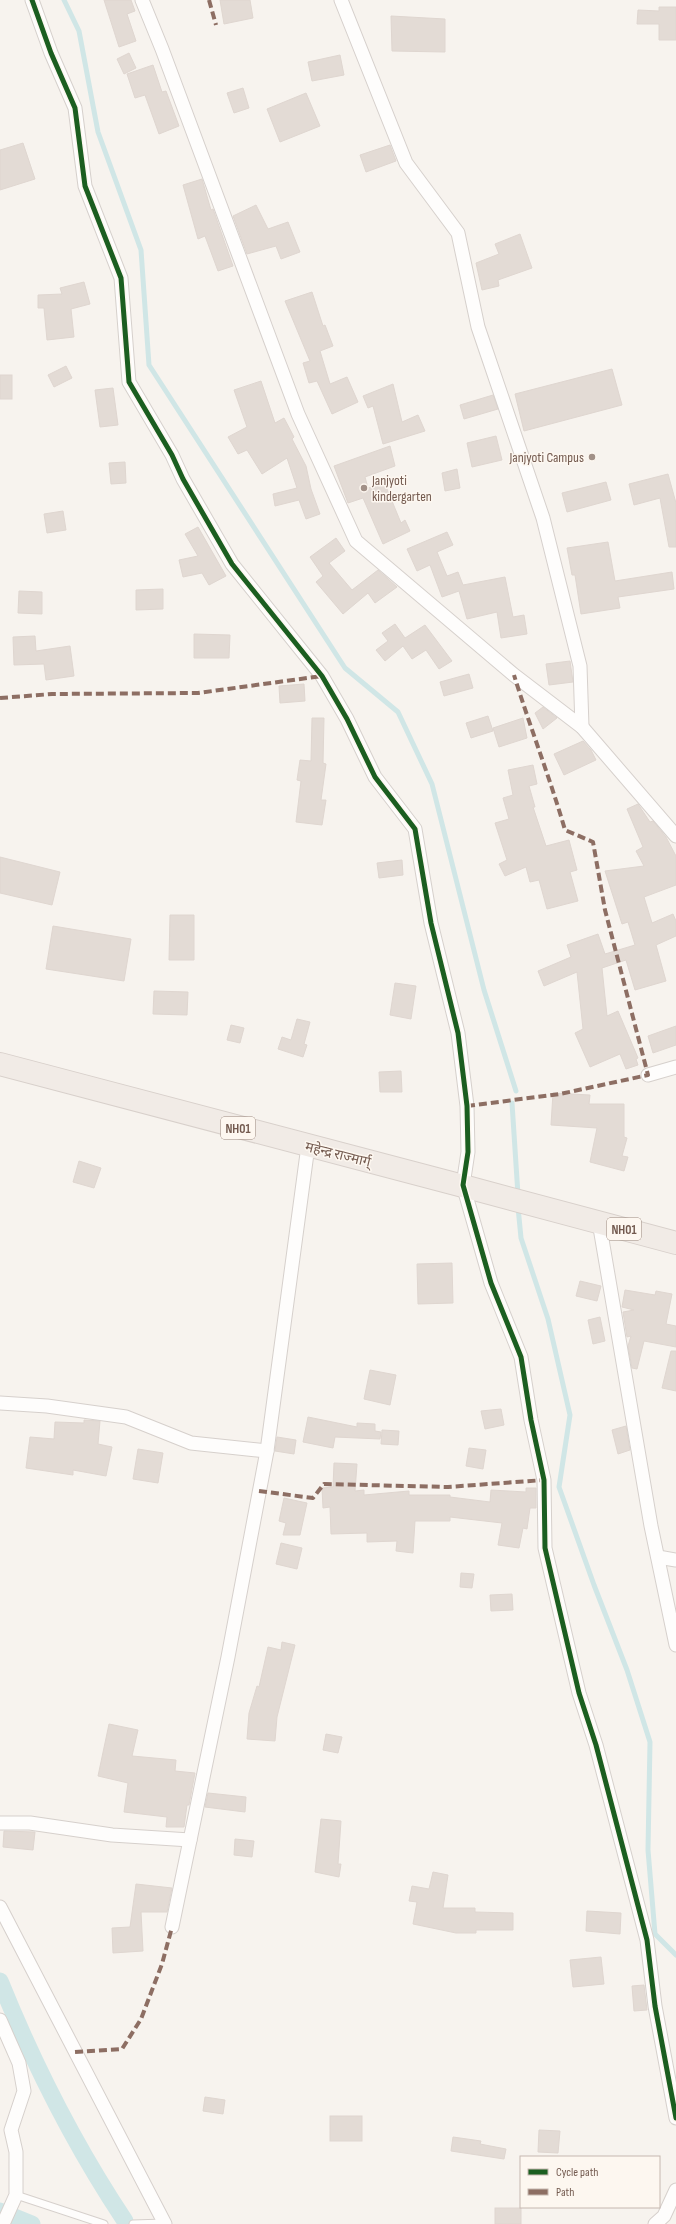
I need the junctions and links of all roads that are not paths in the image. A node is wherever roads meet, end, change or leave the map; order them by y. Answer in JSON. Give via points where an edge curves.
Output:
{"nodes":[{"id":1,"x":32,"y":0,"type":"edge"},
{"id":2,"x":142,"y":0,"type":"edge"},
{"id":3,"x":341,"y":0,"type":"edge"},
{"id":4,"x":582,"y":726,"type":"junction"},
{"id":5,"x":676,"y":836,"type":"edge"},
{"id":6,"x":0,"y":1064,"type":"edge"},
{"id":7,"x":676,"y":1067,"type":"edge"},
{"id":8,"x":648,"y":1076,"type":"dead end"},
{"id":9,"x":308,"y":1146,"type":"junction"},
{"id":10,"x":470,"y":1187,"type":"junction"},
{"id":11,"x":599,"y":1222,"type":"junction"},
{"id":12,"x":676,"y":1243,"type":"edge"},
{"id":13,"x":0,"y":1403,"type":"edge"},
{"id":14,"x":267,"y":1451,"type":"junction"},
{"id":15,"x":658,"y":1557,"type":"junction"},
{"id":16,"x":676,"y":1560,"type":"edge"},
{"id":17,"x":676,"y":1645,"type":"edge"},
{"id":18,"x":0,"y":1823,"type":"edge"},
{"id":19,"x":190,"y":1840,"type":"junction"},
{"id":20,"x":0,"y":1907,"type":"edge"},
{"id":21,"x":172,"y":1927,"type":"dead end"},
{"id":22,"x":0,"y":2020,"type":"edge"},
{"id":23,"x":676,"y":2118,"type":"edge"},
{"id":24,"x":676,"y":2190,"type":"edge"},
{"id":25,"x":15,"y":2199,"type":"junction"},
{"id":26,"x":165,"y":2223,"type":"edge"},
{"id":27,"x":3,"y":2224,"type":"edge"},
{"id":28,"x":104,"y":2224,"type":"edge"},
{"id":29,"x":132,"y":2224,"type":"edge"},
{"id":30,"x":655,"y":2224,"type":"edge"}],
"edges":[{"from":1,"to":10,"type":"street","via":[[75,108],[85,186],[121,278],[129,382],[232,564],[322,676],[347,719],[375,777],[415,829],[431,923],[458,1033],[467,1106]]},
{"from":2,"to":4,"type":"street","via":[[298,414],[356,541],[514,675]]},
{"from":3,"to":4,"type":"street","via":[[406,162],[458,232],[478,327],[543,518],[580,666]]},
{"from":4,"to":5,"type":"street"},
{"from":6,"to":9,"type":"highway","name":"महेन्द्र राज्मार्ग्","number":"NH01"},
{"from":7,"to":8,"type":"street"},
{"from":9,"to":10,"type":"highway","name":"महेन्द्र राज्मार्ग्","number":"NH01"},
{"from":9,"to":14,"type":"street"},
{"from":10,"to":11,"type":"highway","name":"महेन्द्र राज्मार्ग्","number":"NH01"},
{"from":10,"to":23,"type":"street","via":[[491,1283],[521,1357],[530,1420],[544,1480],[545,1548],[579,1693],[596,1745],[648,1940],[655,2006]]},
{"from":11,"to":12,"type":"highway","name":"महेन्द्र राज्मार्ग्","number":"NH01"},
{"from":11,"to":15,"type":"street"},
{"from":13,"to":14,"type":"street","via":[[47,1406],[126,1417],[191,1443]]},
{"from":14,"to":19,"type":"street"},
{"from":15,"to":16,"type":"street"},
{"from":15,"to":17,"type":"street"},
{"from":18,"to":19,"type":"street","via":[[30,1823],[112,1835]]},
{"from":19,"to":21,"type":"street"},
{"from":20,"to":26,"type":"street"},
{"from":22,"to":25,"type":"street","via":[[19,2063],[24,2091],[12,2130],[16,2152]]},
{"from":24,"to":30,"type":"street","via":[[664,2216]]},
{"from":25,"to":27,"type":"street"},
{"from":25,"to":28,"type":"lane"},
{"from":26,"to":29,"type":"lane"}]}
